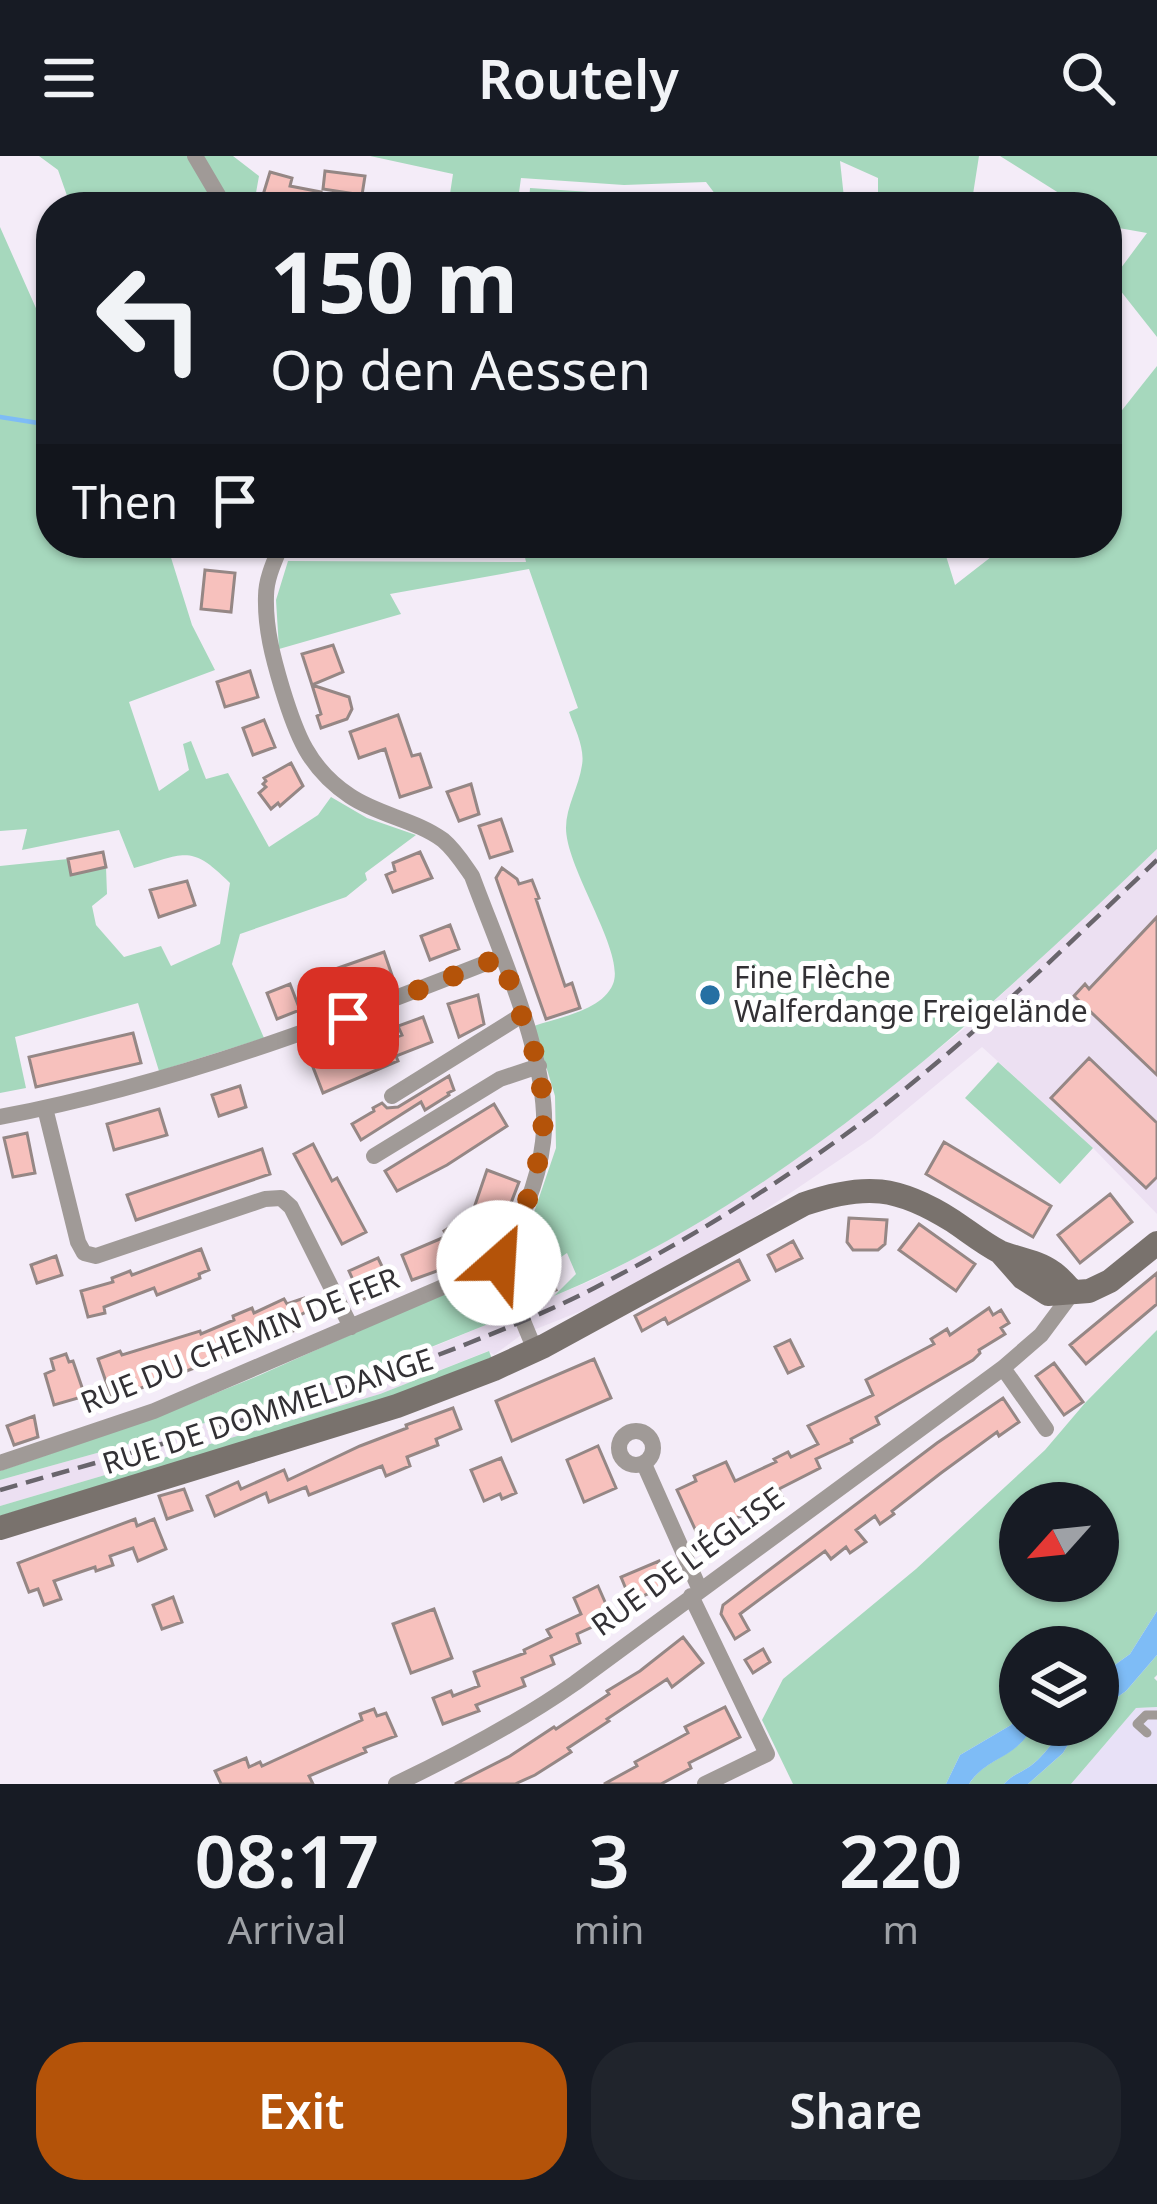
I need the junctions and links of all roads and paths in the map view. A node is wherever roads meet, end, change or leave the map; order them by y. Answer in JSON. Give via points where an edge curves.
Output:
{"nodes":[{"id":1,"x":195,"y":156,"type":"edge"},
{"id":2,"x":216,"y":192,"type":"edge"},
{"id":3,"x":275,"y":558,"type":"edge"},
{"id":4,"x":501,"y":957,"type":"junction"},
{"id":5,"x":522,"y":1016,"type":"junction"},
{"id":6,"x":539,"y":1066,"type":"junction"},
{"id":7,"x":392,"y":1096,"type":"dead end"},
{"id":8,"x":45,"y":1108,"type":"junction"},
{"id":9,"x":0,"y":1117,"type":"edge"},
{"id":10,"x":374,"y":1156,"type":"dead end"},
{"id":11,"x":1157,"y":1243,"type":"edge"},
{"id":12,"x":499,"y":1263,"type":"junction"},
{"id":13,"x":1072,"y":1292,"type":"junction"},
{"id":14,"x":351,"y":1327,"type":"junction"},
{"id":15,"x":535,"y":1350,"type":"junction"},
{"id":16,"x":1003,"y":1368,"type":"junction"},
{"id":17,"x":1046,"y":1429,"type":"dead end"},
{"id":18,"x":0,"y":1463,"type":"edge"},
{"id":19,"x":644,"y":1463,"type":"dead end"},
{"id":20,"x":0,"y":1528,"type":"edge"},
{"id":21,"x":696,"y":1593,"type":"junction"},
{"id":22,"x":1157,"y":1715,"type":"edge"},
{"id":23,"x":1147,"y":1733,"type":"dead end"},
{"id":24,"x":397,"y":1784,"type":"edge"},
{"id":25,"x":705,"y":1784,"type":"edge"}],
"edges":[{"from":1,"to":2,"type":"street"},
{"from":3,"to":4,"type":"street","via":[[266,592],[272,656],[305,750],[348,795],[440,838],[459,856]]},
{"from":4,"to":5,"type":"street"},
{"from":4,"to":8,"type":"street","via":[[260,1049]]},
{"from":5,"to":6,"type":"street"},
{"from":5,"to":7,"type":"street"},
{"from":6,"to":10,"type":"street","via":[[500,1078]]},
{"from":6,"to":12,"type":"street","via":[[543,1143],[522,1220]]},
{"from":8,"to":9,"type":"street"},
{"from":8,"to":14,"type":"street","via":[[84,1253],[96,1256],[280,1198]]},
{"from":11,"to":13,"type":"main road","name":"RUE DE L'ÉGLISE","via":[[1111,1281]]},
{"from":12,"to":14,"type":"street","name":"RUE DU CHEMIN DE FER"},
{"from":12,"to":15,"type":"street"},
{"from":13,"to":15,"type":"main road","name":"RUE DE DOMMELDANGE","via":[[1052,1272],[906,1196],[837,1192]]},
{"from":13,"to":16,"type":"street","name":"RUE DE L'ÉGLISE"},
{"from":14,"to":18,"type":"street","name":"RUE DU CHEMIN DE FER","via":[[154,1411]]},
{"from":15,"to":20,"type":"main road","name":"RUE DE DOMMELDANGE","via":[[397,1406]]},
{"from":16,"to":17,"type":"street"},
{"from":16,"to":21,"type":"street","name":"RUE DE L'ÉGLISE"},
{"from":19,"to":21,"type":"street"},
{"from":21,"to":24,"type":"street","name":"RUE DE L'ÉGLISE","via":[[525,1718]]},
{"from":21,"to":25,"type":"street","via":[[767,1754]]},
{"from":22,"to":23,"type":"lane","via":[[1137,1724]]}]}
